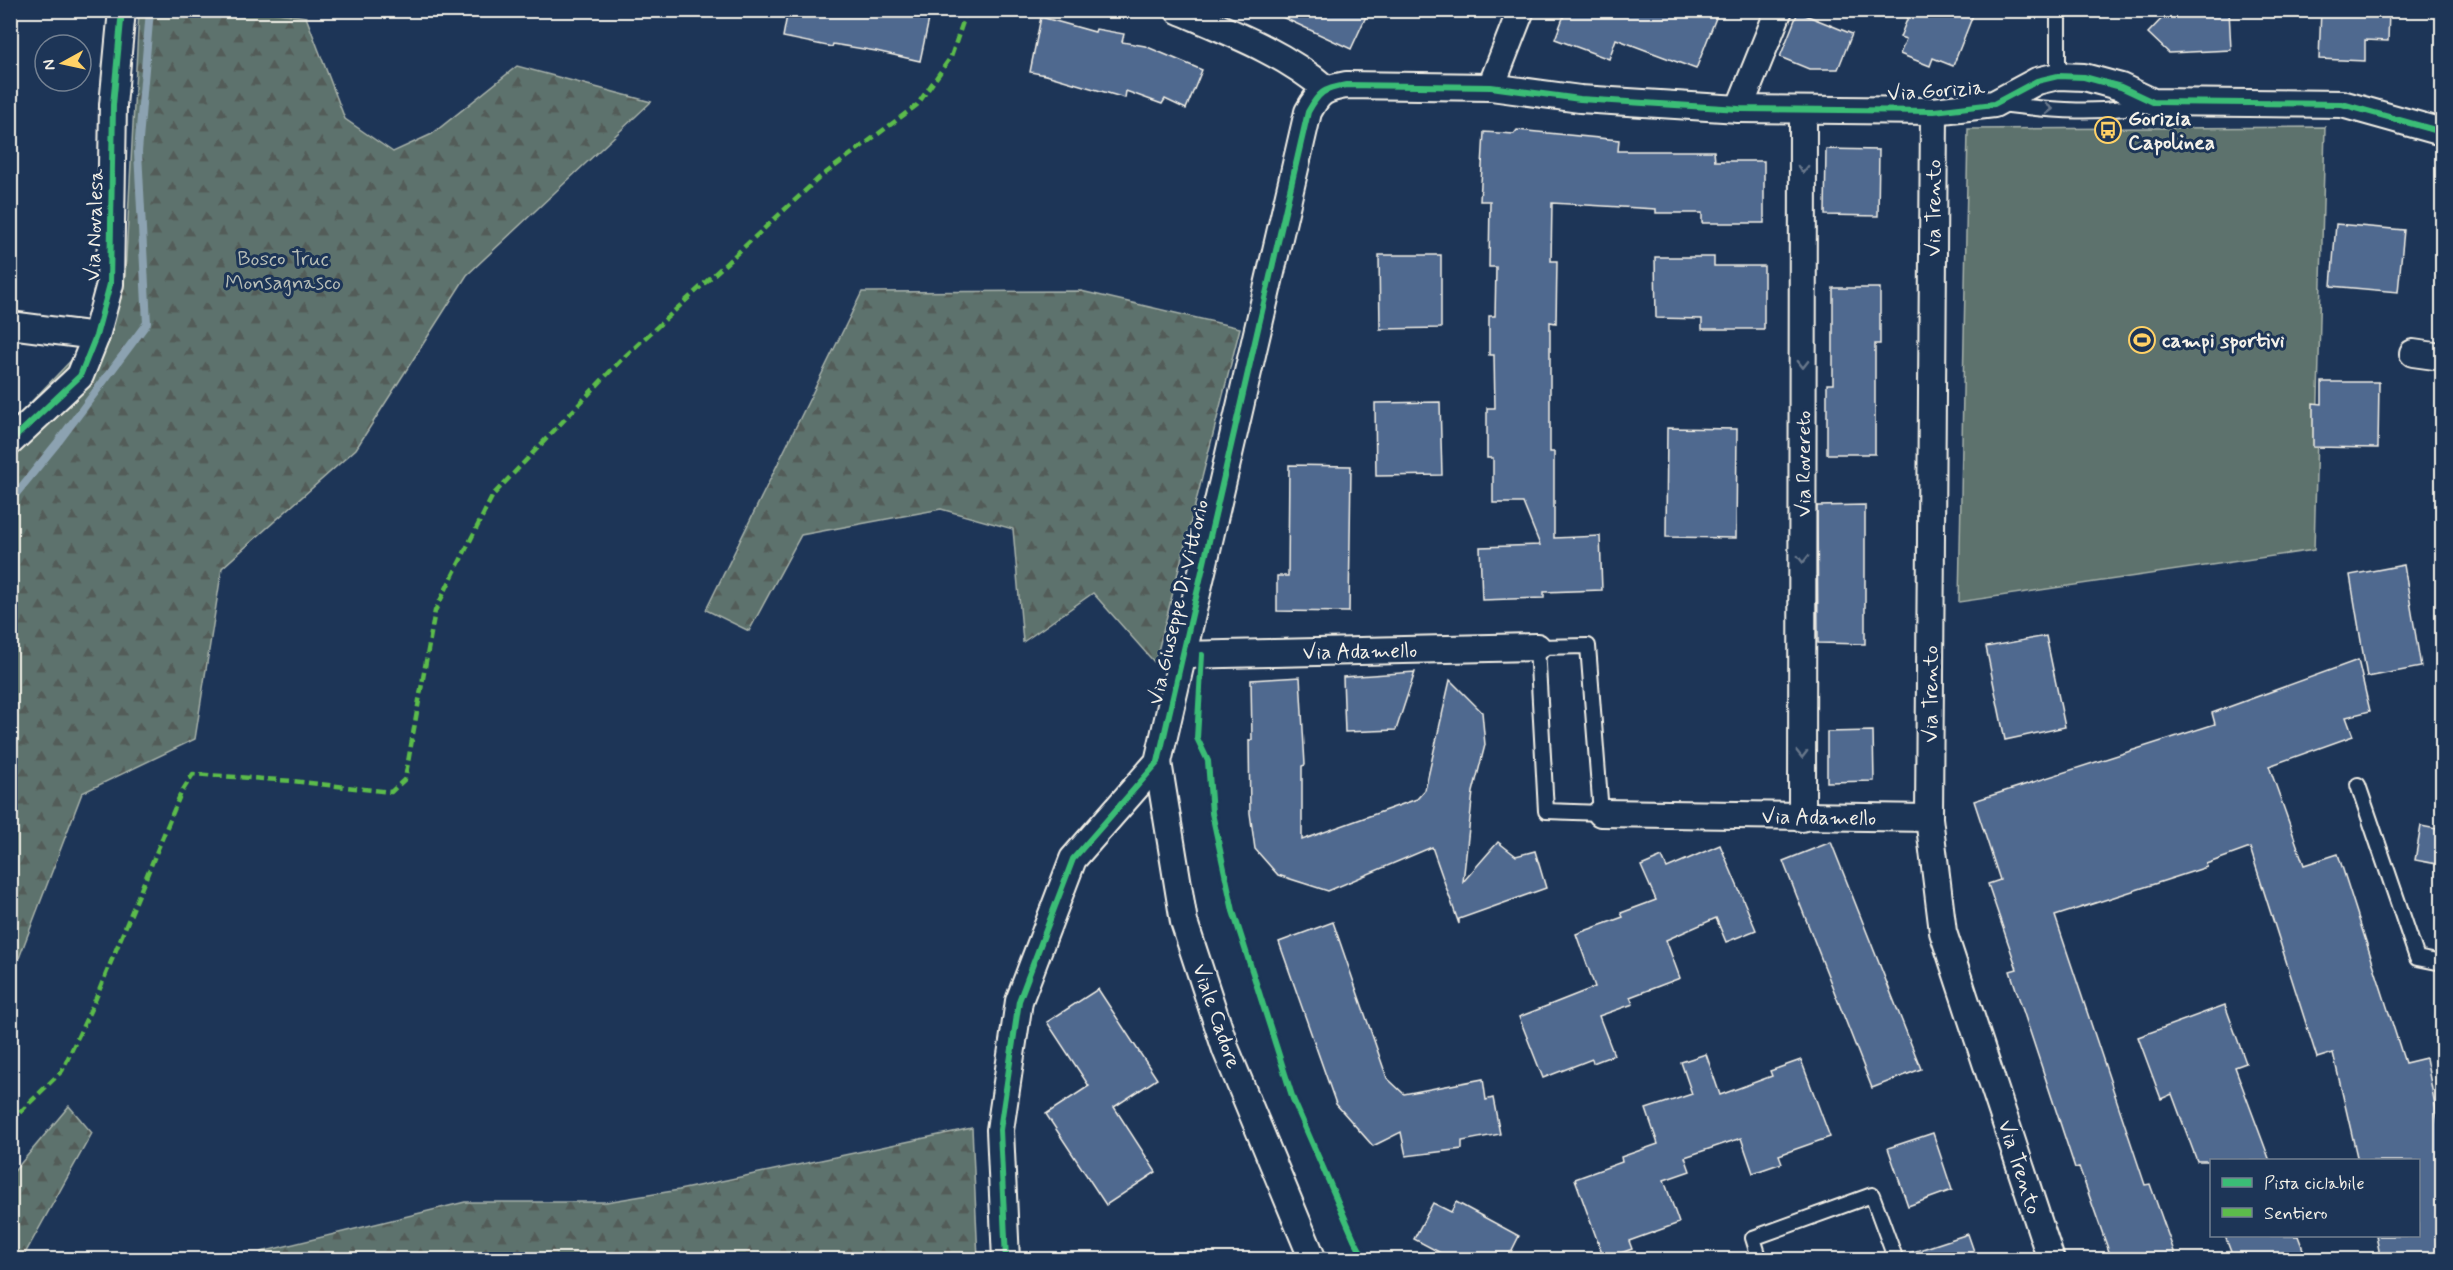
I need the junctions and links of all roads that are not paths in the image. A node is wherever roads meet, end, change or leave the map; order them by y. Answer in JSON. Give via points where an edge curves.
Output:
{"nodes":[{"id":1,"x":122,"y":10,"type":"edge"},
{"id":2,"x":1178,"y":10,"type":"edge"},
{"id":3,"x":1521,"y":10,"type":"edge"},
{"id":4,"x":1779,"y":10,"type":"edge"},
{"id":5,"x":2058,"y":10,"type":"edge"},
{"id":6,"x":2058,"y":76,"type":"junction"},
{"id":7,"x":1491,"y":87,"type":"junction"},
{"id":8,"x":1326,"y":89,"type":"junction"},
{"id":9,"x":2153,"y":102,"type":"junction"},
{"id":10,"x":1994,"y":104,"type":"junction"},
{"id":11,"x":1739,"y":109,"type":"junction"},
{"id":12,"x":1803,"y":111,"type":"junction"},
{"id":13,"x":1934,"y":111,"type":"junction"},
{"id":14,"x":2442,"y":132,"type":"edge"},
{"id":15,"x":10,"y":325,"type":"edge"},
{"id":16,"x":96,"y":336,"type":"junction"},
{"id":17,"x":2413,"y":353,"type":"dead end"},
{"id":18,"x":2442,"y":357,"type":"edge"},
{"id":19,"x":10,"y":442,"type":"edge"},
{"id":20,"x":1537,"y":647,"type":"junction"},
{"id":21,"x":1182,"y":655,"type":"junction"},
{"id":22,"x":1158,"y":762,"type":"junction"},
{"id":23,"x":2358,"y":785,"type":"dead end"},
{"id":24,"x":1601,"y":813,"type":"junction"},
{"id":25,"x":1802,"y":818,"type":"junction"},
{"id":26,"x":1929,"y":818,"type":"junction"},
{"id":27,"x":2442,"y":963,"type":"edge"},
{"id":28,"x":1006,"y":1260,"type":"edge"},
{"id":29,"x":1313,"y":1260,"type":"edge"},
{"id":30,"x":1760,"y":1260,"type":"edge"},
{"id":31,"x":1896,"y":1260,"type":"edge"},
{"id":32,"x":2051,"y":1260,"type":"edge"}],
"edges":[{"from":1,"to":16,"type":"street","name":"Via Novalesa","via":[[113,105],[110,284]]},
{"from":2,"to":8,"type":"street","via":[[1247,39]]},
{"from":3,"to":7,"type":"street"},
{"from":4,"to":11,"type":"street"},
{"from":5,"to":6,"type":"lane"},
{"from":6,"to":9,"type":"street","name":"Via Gorizia","via":[[2104,82]]},
{"from":6,"to":10,"type":"street","name":"Via Gorizia","via":[[2037,81]]},
{"from":7,"to":8,"type":"street","via":[[1346,85]]},
{"from":7,"to":11,"type":"street","name":"Via Gorizia","via":[[1580,99]]},
{"from":8,"to":21,"type":"street","name":"Via Giuseppe Di Vittorio","via":[[1308,112]]},
{"from":10,"to":9,"type":"lane","one_way":true,"via":[[2037,109],[2129,110]]},
{"from":9,"to":14,"type":"street","name":"Via Gorizia","via":[[2342,104]]},
{"from":10,"to":13,"type":"street","name":"Via Gorizia"},
{"from":11,"to":12,"type":"street","name":"Via Gorizia"},
{"from":12,"to":13,"type":"street","name":"Via Gorizia"},
{"from":12,"to":25,"type":"street","name":"Via Rovereto","one_way":true},
{"from":13,"to":26,"type":"street","name":"Via Trento"},
{"from":15,"to":16,"type":"street"},
{"from":16,"to":19,"type":"street","name":"Via Novalesa","via":[[80,376]]},
{"from":17,"to":18,"type":"street"},
{"from":20,"to":21,"type":"street","name":"Via Adamello"},
{"from":20,"to":24,"type":"lane","via":[[1588,646]]},
{"from":20,"to":24,"type":"lane","via":[[1546,811]]},
{"from":21,"to":22,"type":"street","name":"Via Giuseppe Di Vittorio"},
{"from":22,"to":28,"type":"street","name":"Via Giuseppe Di Vittorio","via":[[1073,859],[1019,1001],[999,1130]]},
{"from":22,"to":29,"type":"street","name":"Viale Cadore","via":[[1185,921],[1226,1050]]},
{"from":23,"to":27,"type":"lane","via":[[2417,958]]},
{"from":24,"to":25,"type":"street","name":"Via Adamello"},
{"from":25,"to":26,"type":"street","name":"Via Adamello"},
{"from":26,"to":32,"type":"street","name":"Via Trento","via":[[1943,932]]},
{"from":30,"to":31,"type":"lane","via":[[1753,1238],[1872,1195]]}]}
